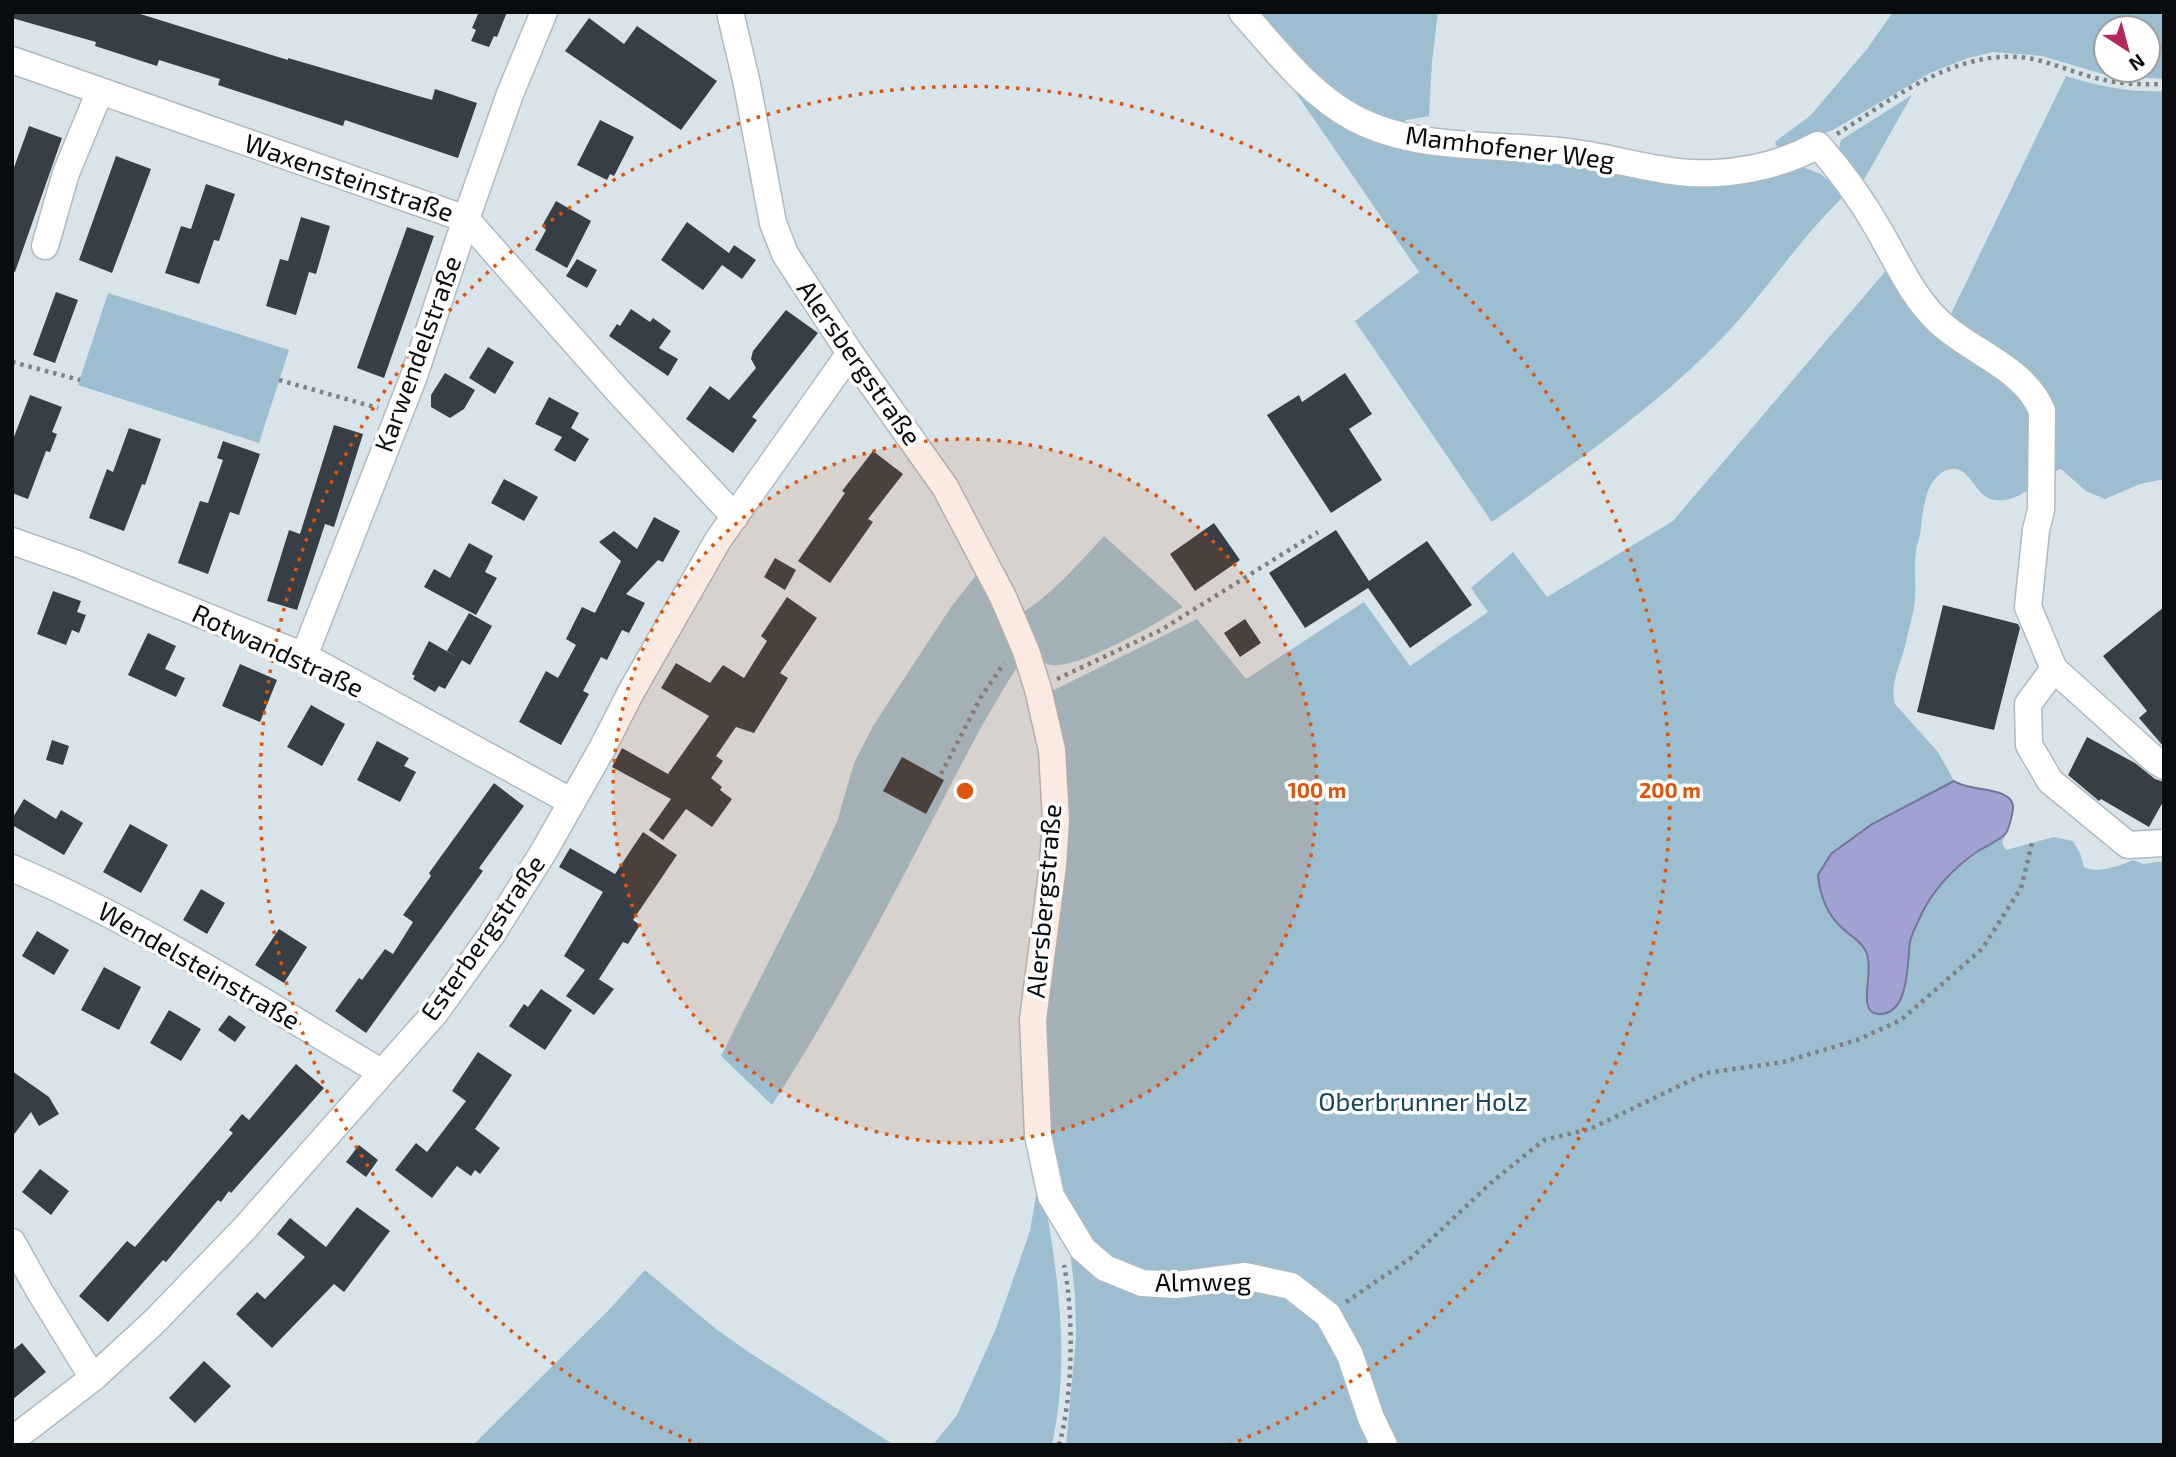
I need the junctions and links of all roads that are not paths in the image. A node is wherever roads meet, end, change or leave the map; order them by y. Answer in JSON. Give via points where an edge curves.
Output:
{"nodes":[{"id":1,"x":544,"y":12,"type":"edge"},
{"id":2,"x":730,"y":12,"type":"edge"},
{"id":3,"x":1242,"y":12,"type":"edge"},
{"id":4,"x":12,"y":60,"type":"edge"},
{"id":5,"x":100,"y":91,"type":"junction"},
{"id":6,"x":466,"y":219,"type":"junction"},
{"id":7,"x":45,"y":246,"type":"dead end"},
{"id":8,"x":850,"y":354,"type":"junction"},
{"id":9,"x":734,"y":517,"type":"junction"},
{"id":10,"x":12,"y":541,"type":"edge"},
{"id":11,"x":304,"y":656,"type":"junction"},
{"id":12,"x":2054,"y":669,"type":"junction"},
{"id":13,"x":2164,"y":766,"type":"edge"},
{"id":14,"x":572,"y":802,"type":"junction"},
{"id":15,"x":2164,"y":843,"type":"edge"},
{"id":16,"x":12,"y":868,"type":"edge"},
{"id":17,"x":381,"y":1073,"type":"junction"},
{"id":18,"x":1051,"y":1196,"type":"joint"},
{"id":19,"x":12,"y":1242,"type":"edge"},
{"id":20,"x":93,"y":1378,"type":"junction"},
{"id":21,"x":12,"y":1440,"type":"edge"},
{"id":22,"x":1384,"y":1445,"type":"edge"}],
"edges":[{"from":1,"to":6,"type":"street","name":"Karwendelstraße"},
{"from":2,"to":8,"type":"street","name":"Alersbergstraße","via":[[773,223],[785,254]]},
{"from":3,"to":12,"type":"street","name":"Mamhofener Weg","via":[[1324,97],[1354,118],[1396,134],[1570,152],[1693,173],[1735,172],[1792,158],[1818,145],[1937,320],[2037,398],[2042,411],[2041,510],[2028,607]]},
{"from":4,"to":5,"type":"street","name":"Waxensteinstraße"},
{"from":5,"to":6,"type":"street","name":"Waxensteinstraße"},
{"from":5,"to":7,"type":"street","via":[[66,173]]},
{"from":6,"to":9,"type":"street","name":"Waxensteinstraße"},
{"from":6,"to":11,"type":"street","name":"Karwendelstraße","via":[[414,376]]},
{"from":8,"to":9,"type":"street","name":"Esterbergstraße"},
{"from":8,"to":18,"type":"street","name":"Alersbergstraße","via":[[945,486],[987,564],[1038,689],[1052,750],[1056,820],[1033,1020],[1038,1135]]},
{"from":9,"to":14,"type":"street","name":"Esterbergstraße","via":[[664,633]]},
{"from":10,"to":11,"type":"street","name":"Rotwandstraße"},
{"from":11,"to":14,"type":"street","name":"Rotwandstraße"},
{"from":12,"to":13,"type":"street"},
{"from":12,"to":15,"type":"street","via":[[2028,704],[2029,745],[2050,781],[2127,845]]},
{"from":14,"to":17,"type":"street","name":"Esterbergstraße","via":[[477,955],[435,1013]]},
{"from":16,"to":17,"type":"street","name":"Wendelsteinstraße","via":[[138,929]]},
{"from":17,"to":20,"type":"street","name":"Esterbergstraße","via":[[245,1228]]},
{"from":18,"to":22,"type":"street","name":"Almweg","via":[[1083,1249],[1105,1268],[1142,1283],[1176,1285],[1245,1276],[1291,1286],[1328,1315],[1350,1355]]},
{"from":19,"to":20,"type":"street"},
{"from":20,"to":21,"type":"street","name":"Esterbergstraße"}]}
